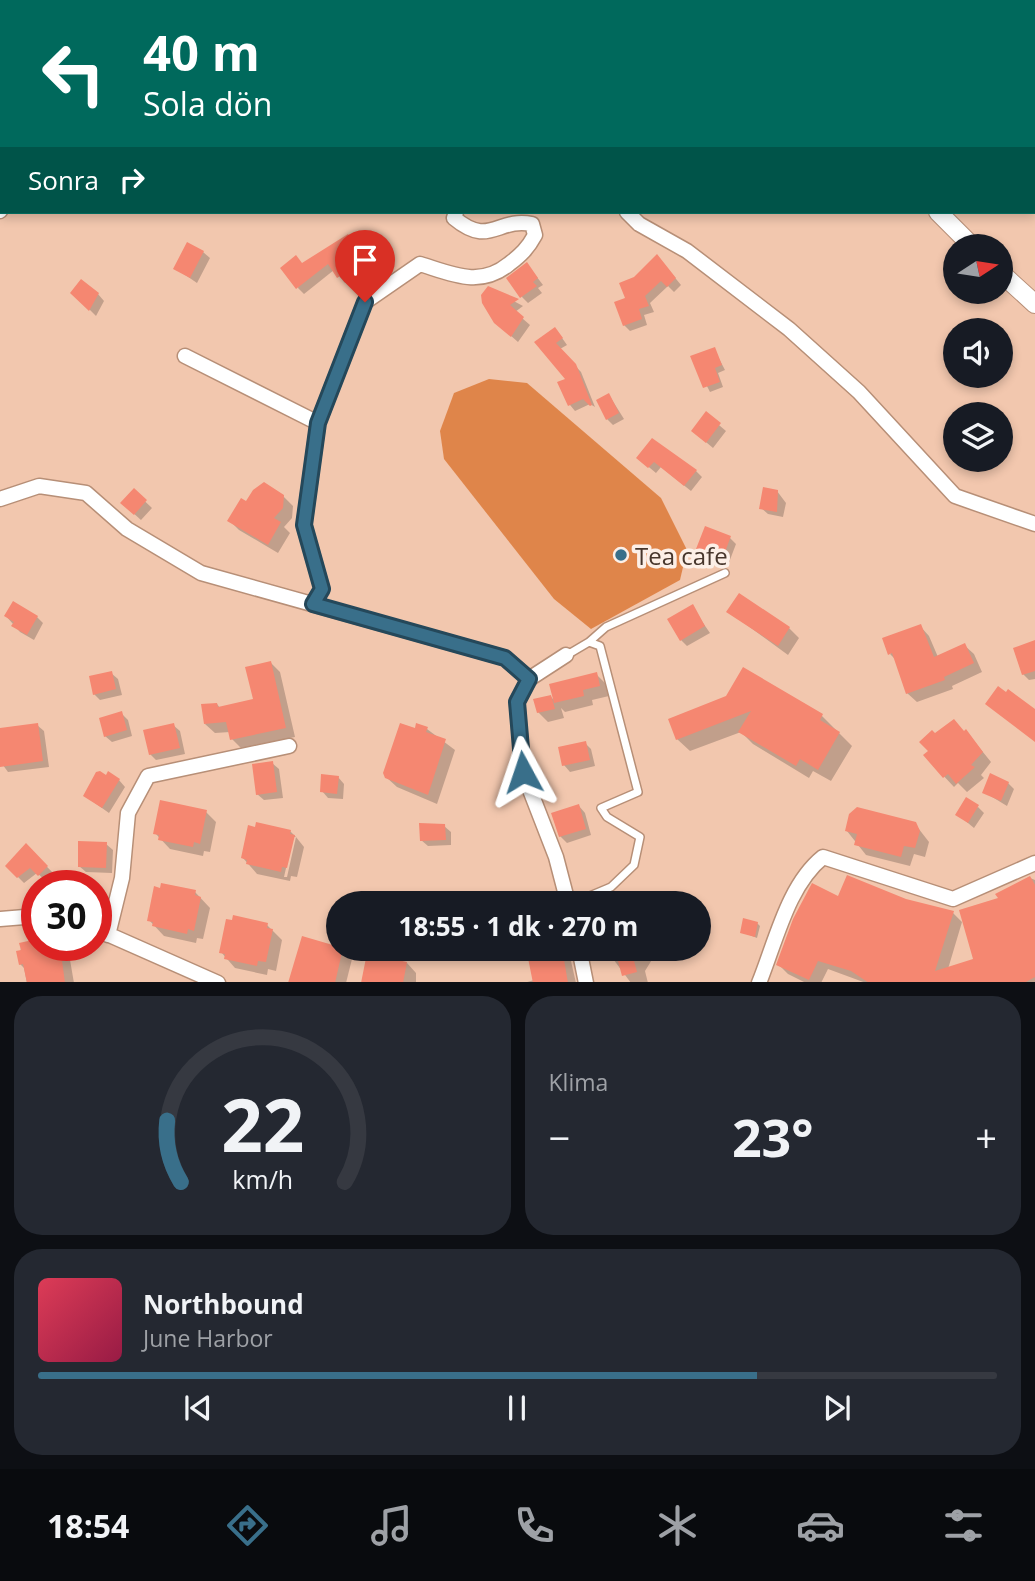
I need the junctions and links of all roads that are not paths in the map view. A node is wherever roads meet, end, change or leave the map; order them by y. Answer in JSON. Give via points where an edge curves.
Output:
{"nodes":[{"id":1,"x":455,"y":214,"type":"edge"},
{"id":2,"x":629,"y":214,"type":"edge"},
{"id":3,"x":940,"y":214,"type":"edge"},
{"id":4,"x":960,"y":234,"type":"edge"},
{"id":5,"x":1013,"y":284,"type":"edge"},
{"id":6,"x":1035,"y":304,"type":"edge"},
{"id":7,"x":185,"y":356,"type":"dead end"},
{"id":8,"x":318,"y":423,"type":"junction"},
{"id":9,"x":0,"y":499,"type":"edge"},
{"id":10,"x":1035,"y":524,"type":"edge"},
{"id":11,"x":725,"y":573,"type":"dead end"},
{"id":12,"x":313,"y":604,"type":"junction"},
{"id":13,"x":589,"y":642,"type":"junction"},
{"id":14,"x":566,"y":655,"type":"joint"},
{"id":15,"x":529,"y":679,"type":"junction"},
{"id":16,"x":289,"y":746,"type":"dead end"},
{"id":17,"x":1035,"y":863,"type":"edge"},
{"id":18,"x":565,"y":891,"type":"edge"},
{"id":19,"x":602,"y":891,"type":"edge"},
{"id":20,"x":112,"y":904,"type":"edge"},
{"id":21,"x":21,"y":917,"type":"edge"},
{"id":22,"x":0,"y":919,"type":"edge"},
{"id":23,"x":112,"y":936,"type":"edge"},
{"id":24,"x":582,"y":961,"type":"edge"},
{"id":25,"x":218,"y":982,"type":"edge"},
{"id":26,"x":586,"y":982,"type":"edge"},
{"id":27,"x":760,"y":982,"type":"edge"}],
"edges":[{"from":1,"to":8,"type":"street","via":[[454,218],[469,230],[485,233],[523,222],[531,224],[535,235],[528,249],[497,274],[464,278],[420,264],[365,302]]},
{"from":2,"to":10,"type":"street","via":[[687,251],[789,329],[859,392],[955,496]]},
{"from":3,"to":4,"type":"street"},
{"from":5,"to":6,"type":"street"},
{"from":7,"to":8,"type":"street"},
{"from":8,"to":12,"type":"street","via":[[304,525],[322,589]]},
{"from":9,"to":12,"type":"street","via":[[39,486],[86,493],[127,529],[201,573]]},
{"from":11,"to":13,"type":"lane","via":[[606,627]]},
{"from":12,"to":15,"type":"street","via":[[505,658]]},
{"from":13,"to":14,"type":"lane"},
{"from":13,"to":19,"type":"lane","via":[[600,646],[638,792],[601,808],[607,817],[640,837],[634,865]]},
{"from":14,"to":15,"type":"street"},
{"from":15,"to":18,"type":"street","via":[[517,702],[523,772]]},
{"from":16,"to":20,"type":"street","via":[[148,776],[128,813],[122,877]]},
{"from":17,"to":27,"type":"street","via":[[953,900],[823,857],[797,888]]},
{"from":21,"to":22,"type":"street"},
{"from":23,"to":25,"type":"street"},
{"from":24,"to":26,"type":"street"}]}
